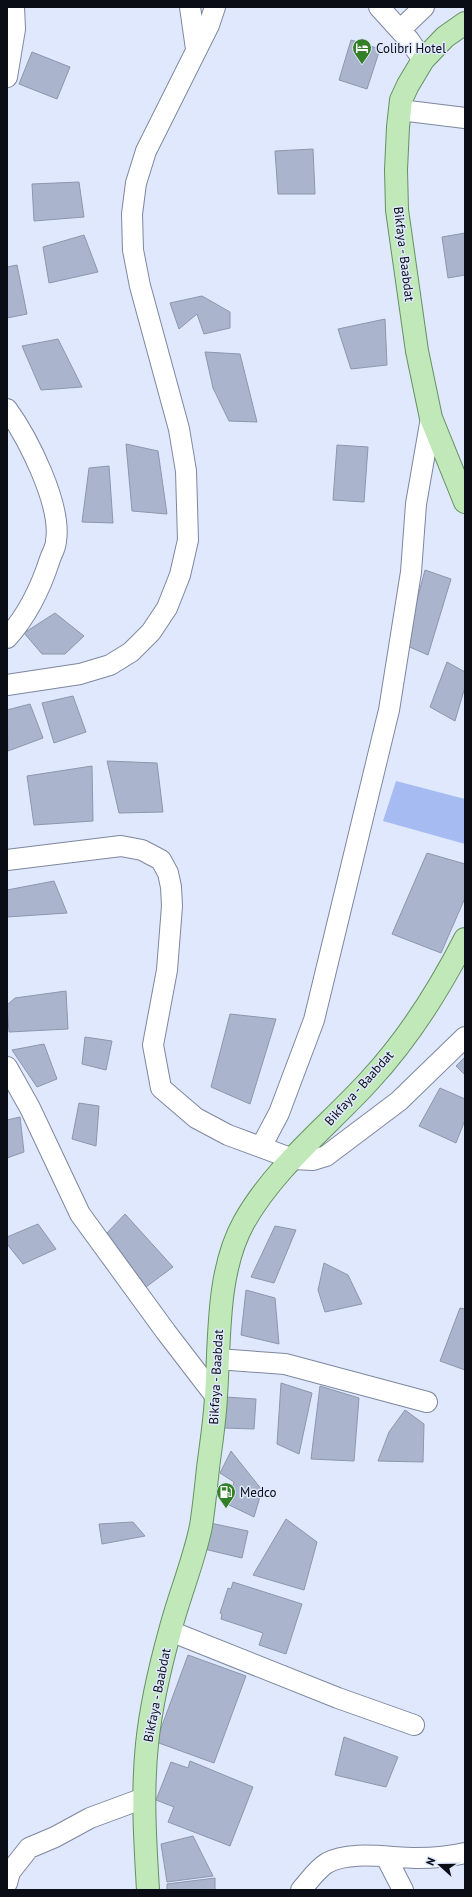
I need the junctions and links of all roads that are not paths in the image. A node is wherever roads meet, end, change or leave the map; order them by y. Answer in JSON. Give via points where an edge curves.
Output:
{"nodes":[{"id":1,"x":14,"y":7,"type":"edge"},
{"id":2,"x":190,"y":7,"type":"edge"},
{"id":3,"x":215,"y":7,"type":"edge"},
{"id":4,"x":379,"y":7,"type":"edge"},
{"id":5,"x":424,"y":7,"type":"edge"},
{"id":6,"x":465,"y":22,"type":"edge"},
{"id":7,"x":400,"y":30,"type":"junction"},
{"id":8,"x":196,"y":49,"type":"junction"},
{"id":9,"x":423,"y":60,"type":"junction"},
{"id":10,"x":7,"y":76,"type":"edge"},
{"id":11,"x":400,"y":110,"type":"junction"},
{"id":12,"x":465,"y":118,"type":"edge"},
{"id":13,"x":7,"y":409,"type":"edge"},
{"id":14,"x":431,"y":418,"type":"junction"},
{"id":15,"x":465,"y":502,"type":"edge"},
{"id":16,"x":7,"y":638,"type":"edge"},
{"id":17,"x":7,"y":685,"type":"edge"},
{"id":18,"x":7,"y":860,"type":"edge"},
{"id":19,"x":465,"y":938,"type":"edge"},
{"id":20,"x":465,"y":1037,"type":"edge"},
{"id":21,"x":7,"y":1067,"type":"edge"},
{"id":22,"x":261,"y":1147,"type":"junction"},
{"id":23,"x":293,"y":1159,"type":"junction"},
{"id":24,"x":217,"y":1359,"type":"junction"},
{"id":25,"x":216,"y":1397,"type":"junction"},
{"id":26,"x":427,"y":1402,"type":"dead end"},
{"id":27,"x":170,"y":1631,"type":"junction"},
{"id":28,"x":414,"y":1725,"type":"dead end"},
{"id":29,"x":144,"y":1798,"type":"junction"},
{"id":30,"x":465,"y":1853,"type":"edge"},
{"id":31,"x":386,"y":1857,"type":"junction"},
{"id":32,"x":7,"y":1883,"type":"edge"},
{"id":33,"x":148,"y":1890,"type":"edge"},
{"id":34,"x":301,"y":1890,"type":"edge"},
{"id":35,"x":403,"y":1890,"type":"edge"}],
"edges":[{"from":1,"to":10,"type":"street","via":[[15,30]]},
{"from":2,"to":8,"type":"street"},
{"from":3,"to":8,"type":"street"},
{"from":4,"to":7,"type":"street"},
{"from":5,"to":7,"type":"street"},
{"from":6,"to":9,"type":"main road","name":"Bikfaya - Baabdat"},
{"from":7,"to":9,"type":"street"},
{"from":8,"to":17,"type":"street","via":[[146,152],[136,184],[132,214],[133,250],[140,286],[179,429],[186,471],[188,540],[180,575],[167,608],[151,632],[131,652],[110,665],[80,674]]},
{"from":9,"to":11,"type":"main road","name":"Bikfaya - Baabdat","via":[[401,100]]},
{"from":11,"to":12,"type":"street"},
{"from":11,"to":14,"type":"main road","name":"Bikfaya - Baabdat","via":[[397,134],[397,210],[418,351]]},
{"from":13,"to":16,"type":"street","via":[[17,422],[46,484],[55,516],[56,541],[37,593]]},
{"from":14,"to":15,"type":"main road","name":"Bikfaya - Baabdat"},
{"from":14,"to":22,"type":"street","via":[[416,504],[411,572],[389,710],[314,1020],[279,1113]]},
{"from":18,"to":22,"type":"street","via":[[116,846],[142,850],[160,860],[168,873],[172,906],[167,970],[153,1044],[161,1088],[196,1118],[228,1135]]},
{"from":19,"to":23,"type":"main road","name":"Bikfaya - Baabdat","via":[[449,970],[412,1027],[370,1080]]},
{"from":20,"to":23,"type":"street","via":[[399,1101],[326,1156],[313,1160]]},
{"from":21,"to":25,"type":"street","via":[[30,1108],[80,1214]]},
{"from":22,"to":23,"type":"street"},
{"from":23,"to":24,"type":"main road","name":"Bikfaya - Baabdat","via":[[267,1189],[244,1222],[235,1244],[225,1276]]},
{"from":24,"to":25,"type":"main road","name":"Bikfaya - Baabdat"},
{"from":24,"to":26,"type":"street","via":[[285,1364]]},
{"from":25,"to":27,"type":"main road","name":"Bikfaya - Baabdat","via":[[200,1527]]},
{"from":27,"to":28,"type":"street","via":[[338,1698]]},
{"from":27,"to":29,"type":"main road","name":"Bikfaya - Baabdat","via":[[147,1744]]},
{"from":29,"to":32,"type":"street","via":[[90,1818],[29,1848],[10,1872]]},
{"from":29,"to":33,"type":"main road","name":"Bikfaya - Baabdat"},
{"from":30,"to":31,"type":"street","via":[[441,1857]]},
{"from":31,"to":34,"type":"street","via":[[362,1856],[327,1863]]},
{"from":31,"to":35,"type":"street"}]}
